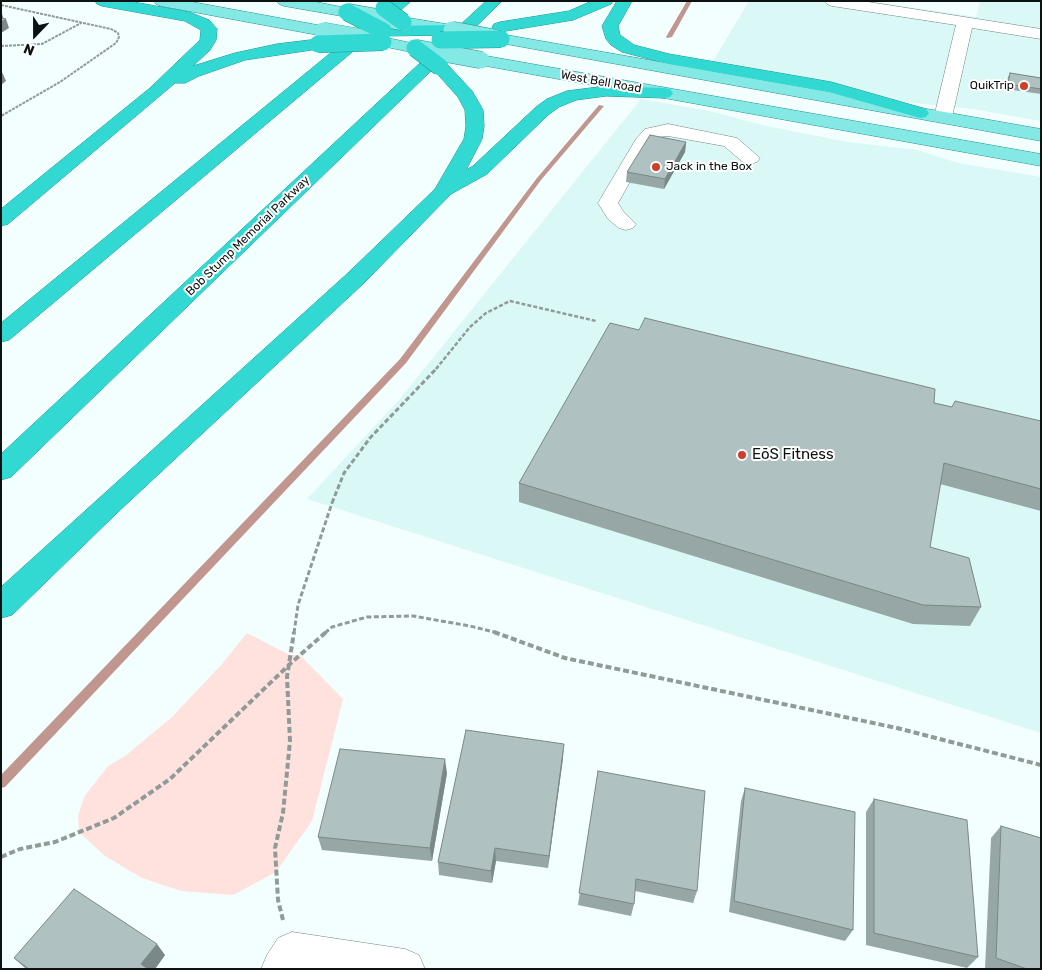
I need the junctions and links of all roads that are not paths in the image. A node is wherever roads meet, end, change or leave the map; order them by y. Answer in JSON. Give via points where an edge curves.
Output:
{"nodes":[{"id":1,"x":102,"y":1,"type":"edge"},
{"id":2,"x":161,"y":1,"type":"edge"},
{"id":3,"x":284,"y":1,"type":"edge"},
{"id":4,"x":377,"y":1,"type":"edge"},
{"id":5,"x":404,"y":1,"type":"edge"},
{"id":6,"x":494,"y":1,"type":"edge"},
{"id":7,"x":606,"y":1,"type":"edge"},
{"id":8,"x":625,"y":1,"type":"edge"},
{"id":9,"x":832,"y":1,"type":"edge"},
{"id":10,"x":347,"y":12,"type":"junction"},
{"id":11,"x":403,"y":22,"type":"junction"},
{"id":12,"x":965,"y":22,"type":"junction"},
{"id":13,"x":421,"y":30,"type":"junction"},
{"id":14,"x":1041,"y":34,"type":"edge"},
{"id":15,"x":446,"y":35,"type":"junction"},
{"id":16,"x":383,"y":36,"type":"junction"},
{"id":17,"x":502,"y":39,"type":"joint"},
{"id":18,"x":409,"y":44,"type":"junction"},
{"id":19,"x":481,"y":60,"type":"junction"},
{"id":20,"x":156,"y":92,"type":"junction"},
{"id":21,"x":664,"y":93,"type":"junction"},
{"id":22,"x":920,"y":113,"type":"junction"},
{"id":23,"x":943,"y":117,"type":"junction"},
{"id":24,"x":1041,"y":135,"type":"edge"},
{"id":25,"x":992,"y":152,"type":"junction"},
{"id":26,"x":1041,"y":154,"type":"edge"},
{"id":27,"x":750,"y":158,"type":"dead end"},
{"id":28,"x":1041,"y":160,"type":"edge"},
{"id":29,"x":443,"y":192,"type":"junction"},
{"id":30,"x":1,"y":220,"type":"edge"},
{"id":31,"x":626,"y":224,"type":"dead end"},
{"id":32,"x":1,"y":335,"type":"edge"},
{"id":33,"x":1,"y":470,"type":"edge"},
{"id":34,"x":1,"y":606,"type":"edge"},
{"id":35,"x":287,"y":960,"type":"edge"},
{"id":36,"x":405,"y":969,"type":"edge"}],
"edges":[{"from":1,"to":20,"type":"highway","via":[[189,18],[209,29],[204,48]]},
{"from":2,"to":16,"type":"main road","name":"West Bell Road","bridge":true,"via":[[323,31]]},
{"from":3,"to":10,"type":"main road"},
{"from":4,"to":11,"type":"highway","bridge":true},
{"from":5,"to":32,"type":"highway"},
{"from":6,"to":33,"type":"highway","name":"Bob Stump Memorial Parkway"},
{"from":7,"to":15,"type":"highway","bridge":true,"via":[[573,15]]},
{"from":8,"to":22,"type":"highway","via":[[610,26],[612,36],[628,49],[831,87]]},
{"from":9,"to":12,"type":"street"},
{"from":10,"to":11,"type":"main road","bridge":true},
{"from":10,"to":16,"type":"highway","bridge":true},
{"from":11,"to":13,"type":"highway"},
{"from":11,"to":15,"type":"main road"},
{"from":12,"to":14,"type":"street"},
{"from":12,"to":23,"type":"street"},
{"from":13,"to":15,"type":"highway"},
{"from":13,"to":16,"type":"highway"},
{"from":15,"to":17,"type":"highway","bridge":true},
{"from":15,"to":18,"type":"highway"},
{"from":15,"to":19,"type":"highway","bridge":true},
{"from":16,"to":18,"type":"main road","name":"West Bell Road"},
{"from":16,"to":20,"type":"highway","bridge":true,"via":[[262,51],[193,72]]},
{"from":17,"to":22,"type":"main road","name":"West Bell Road"},
{"from":18,"to":19,"type":"main road","name":"West Bell Road","bridge":true},
{"from":18,"to":29,"type":"highway","bridge":true,"via":[[458,85],[474,110],[473,139]]},
{"from":19,"to":21,"type":"main road","name":"West Bell Road"},
{"from":20,"to":30,"type":"highway"},
{"from":21,"to":25,"type":"main road","name":"West Bell Road"},
{"from":21,"to":29,"type":"highway","via":[[606,91],[573,95],[553,103],[480,170]]},
{"from":22,"to":23,"type":"main road","name":"West Bell Road"},
{"from":23,"to":24,"type":"main road","name":"West Bell Road"},
{"from":25,"to":26,"type":"main road"},
{"from":25,"to":28,"type":"main road","name":"West Bell Road"},
{"from":27,"to":31,"type":"street","via":[[730,142],[668,130],[652,133],[608,203]]},
{"from":29,"to":34,"type":"highway","via":[[356,278]]},
{"from":35,"to":36,"type":"street"}]}
